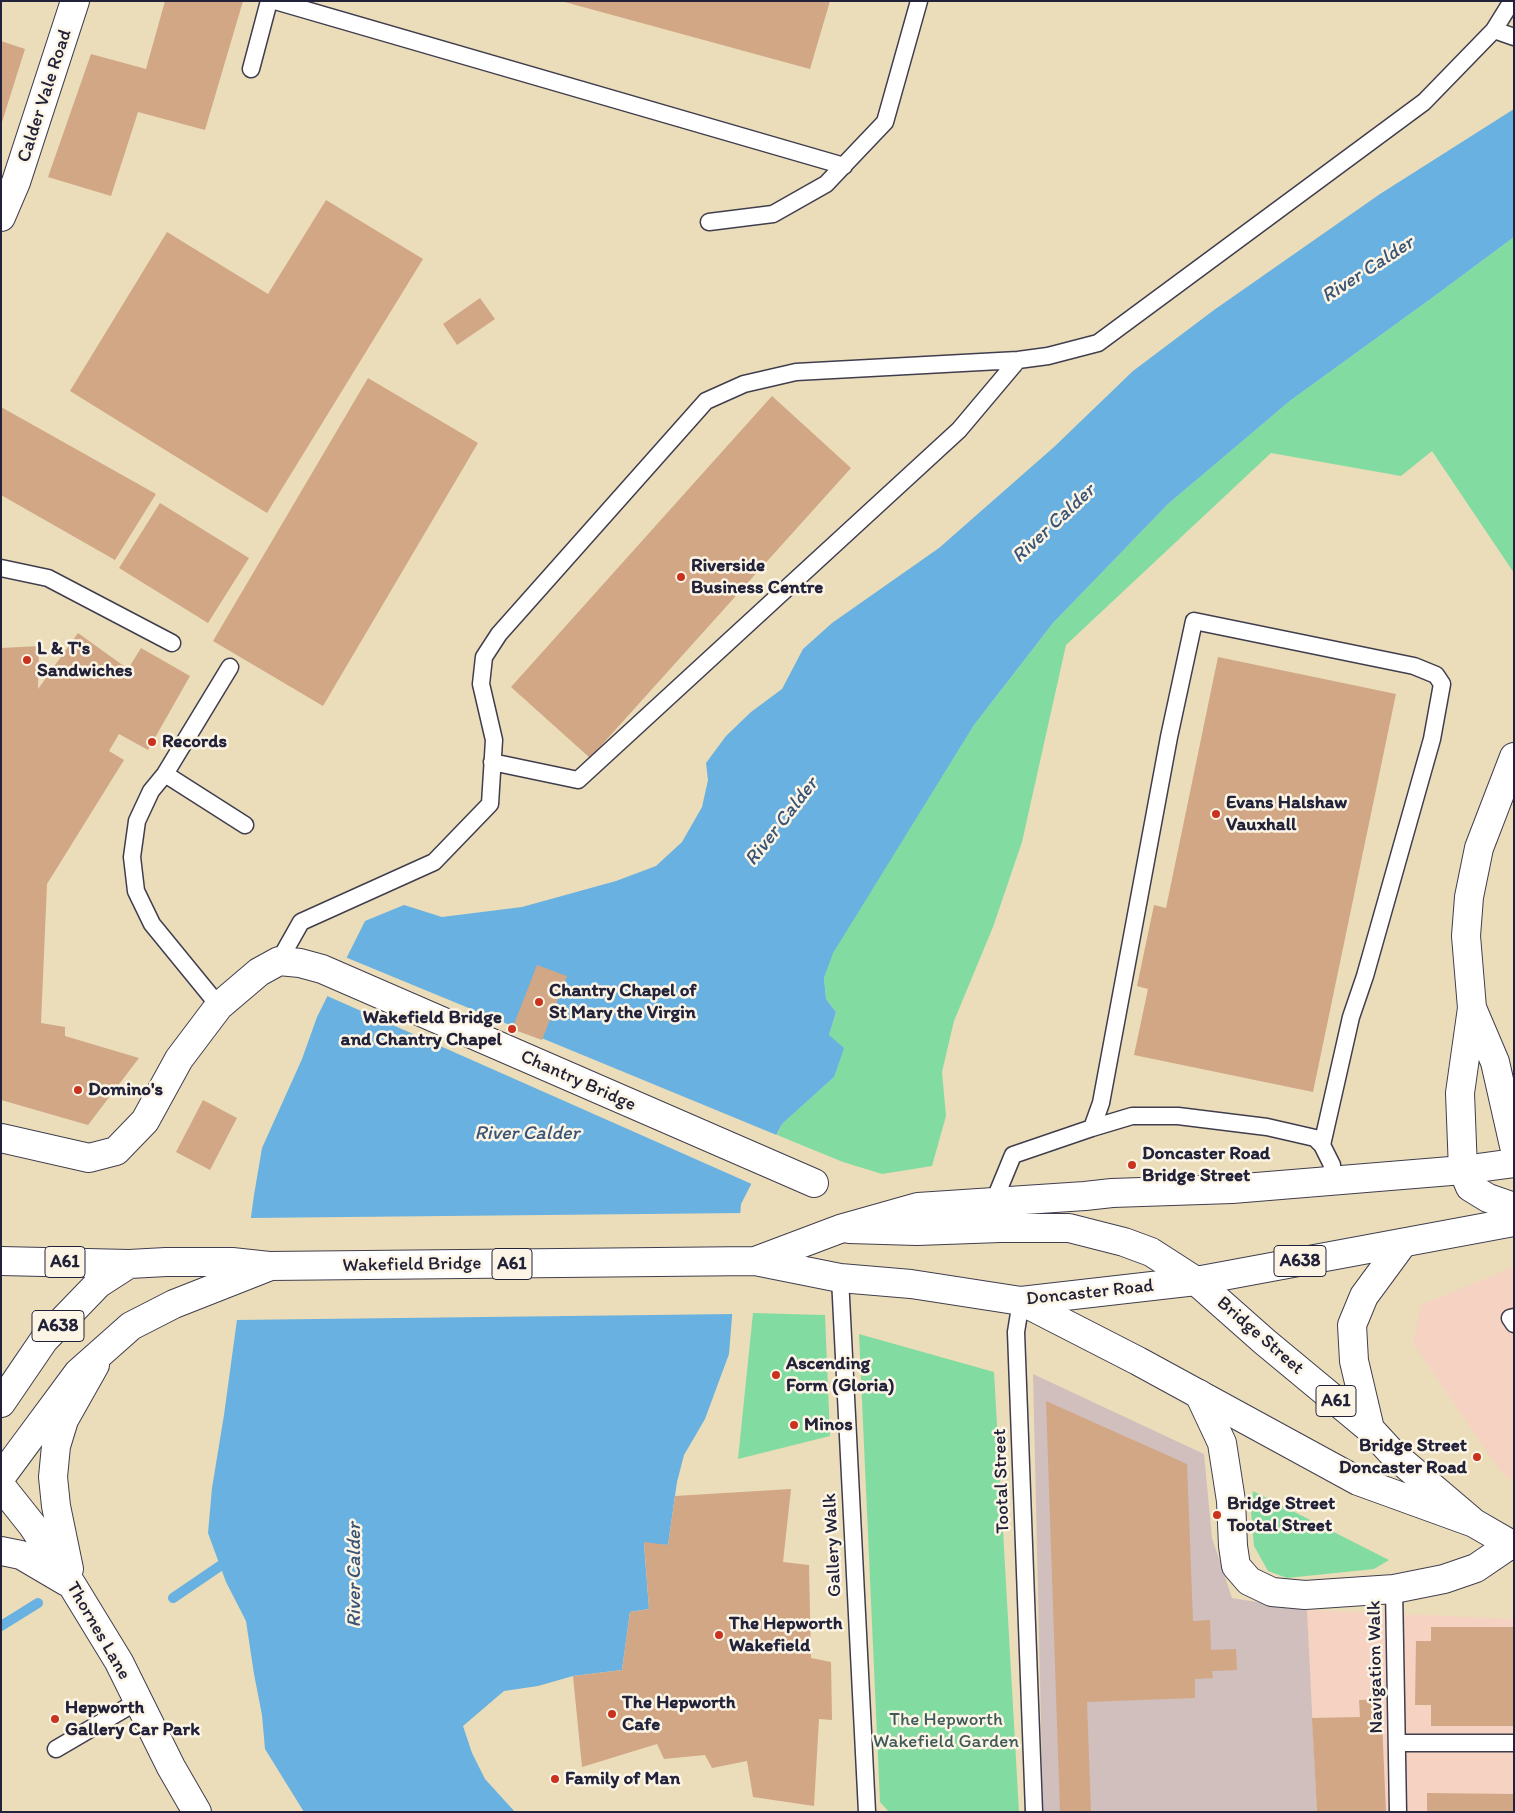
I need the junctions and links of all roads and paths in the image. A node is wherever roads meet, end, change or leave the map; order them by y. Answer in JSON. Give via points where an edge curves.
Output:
{"nodes":[{"id":1,"x":75,"y":1,"type":"edge"},
{"id":2,"x":269,"y":1,"type":"edge"},
{"id":3,"x":275,"y":1,"type":"edge"},
{"id":4,"x":919,"y":1,"type":"edge"},
{"id":5,"x":1512,"y":1,"type":"edge"},
{"id":6,"x":1494,"y":30,"type":"junction"},
{"id":7,"x":1514,"y":37,"type":"edge"},
{"id":8,"x":251,"y":69,"type":"dead end"},
{"id":9,"x":844,"y":166,"type":"junction"},
{"id":10,"x":1,"y":217,"type":"edge"},
{"id":11,"x":709,"y":222,"type":"dead end"},
{"id":12,"x":1018,"y":360,"type":"junction"},
{"id":13,"x":1,"y":568,"type":"edge"},
{"id":14,"x":172,"y":643,"type":"dead end"},
{"id":15,"x":230,"y":667,"type":"dead end"},
{"id":16,"x":1514,"y":757,"type":"edge"},
{"id":17,"x":492,"y":762,"type":"junction"},
{"id":18,"x":164,"y":774,"type":"junction"},
{"id":19,"x":246,"y":825,"type":"dead end"},
{"id":20,"x":279,"y":961,"type":"junction"},
{"id":21,"x":219,"y":1006,"type":"junction"},
{"id":22,"x":1472,"y":1008,"type":"junction"},
{"id":23,"x":1092,"y":1128,"type":"junction"},
{"id":24,"x":1,"y":1138,"type":"edge"},
{"id":25,"x":1322,"y":1144,"type":"junction"},
{"id":26,"x":1514,"y":1146,"type":"edge"},
{"id":27,"x":1514,"y":1163,"type":"edge"},
{"id":28,"x":1463,"y":1170,"type":"junction"},
{"id":29,"x":1330,"y":1181,"type":"junction"},
{"id":30,"x":814,"y":1183,"type":"dead end"},
{"id":31,"x":994,"y":1202,"type":"junction"},
{"id":32,"x":1514,"y":1207,"type":"edge"},
{"id":33,"x":1514,"y":1222,"type":"edge"},
{"id":34,"x":840,"y":1229,"type":"junction"},
{"id":35,"x":1404,"y":1243,"type":"junction"},
{"id":36,"x":1,"y":1261,"type":"edge"},
{"id":37,"x":755,"y":1261,"type":"junction"},
{"id":38,"x":130,"y":1264,"type":"junction"},
{"id":39,"x":231,"y":1272,"type":"junction"},
{"id":40,"x":840,"y":1278,"type":"junction"},
{"id":41,"x":1196,"y":1281,"type":"junction"},
{"id":42,"x":1021,"y":1301,"type":"junction"},
{"id":43,"x":1514,"y":1316,"type":"edge"},
{"id":44,"x":1514,"y":1324,"type":"edge"},
{"id":45,"x":103,"y":1351,"type":"junction"},
{"id":46,"x":1198,"y":1394,"type":"junction"},
{"id":47,"x":1,"y":1403,"type":"edge"},
{"id":48,"x":1370,"y":1429,"type":"junction"},
{"id":49,"x":1,"y":1478,"type":"edge"},
{"id":50,"x":1,"y":1486,"type":"edge"},
{"id":51,"x":1474,"y":1523,"type":"junction"},
{"id":52,"x":1513,"y":1544,"type":"edge"},
{"id":53,"x":1,"y":1551,"type":"edge"},
{"id":54,"x":72,"y":1585,"type":"junction"},
{"id":55,"x":1394,"y":1589,"type":"junction"},
{"id":56,"x":138,"y":1701,"type":"junction"},
{"id":57,"x":1398,"y":1743,"type":"junction"},
{"id":58,"x":1514,"y":1743,"type":"edge"},
{"id":59,"x":56,"y":1749,"type":"dead end"},
{"id":60,"x":867,"y":1811,"type":"edge"},
{"id":61,"x":197,"y":1812,"type":"edge"},
{"id":62,"x":1034,"y":1812,"type":"edge"},
{"id":63,"x":1398,"y":1812,"type":"edge"}],
"edges":[{"from":1,"to":10,"type":"main road","name":"Calder Vale Road","via":[[16,182]]},
{"from":2,"to":8,"type":"lane"},
{"from":3,"to":9,"type":"lane"},
{"from":4,"to":9,"type":"lane","via":[[885,122]]},
{"from":5,"to":6,"type":"lane"},
{"from":6,"to":7,"type":"lane"},
{"from":6,"to":12,"type":"lane","via":[[1424,102],[1098,343]]},
{"from":9,"to":11,"type":"lane","via":[[826,184],[773,214]]},
{"from":12,"to":17,"type":"lane","via":[[959,430],[578,780]]},
{"from":12,"to":17,"type":"lane","via":[[796,372],[744,384],[706,402],[499,634],[484,657],[482,684],[494,740]]},
{"from":13,"to":14,"type":"lane","via":[[48,578]]},
{"from":15,"to":18,"type":"lane"},
{"from":16,"to":22,"type":"main road","via":[[1479,848],[1469,896],[1466,936]]},
{"from":17,"to":20,"type":"lane","via":[[490,804],[434,862],[301,922]]},
{"from":18,"to":19,"type":"lane"},
{"from":18,"to":21,"type":"lane","via":[[137,821],[132,857],[136,891],[152,924]]},
{"from":20,"to":21,"type":"main road","via":[[259,972]]},
{"from":20,"to":30,"type":"main road","name":"Chantry Bridge","via":[[322,969]]},
{"from":21,"to":24,"type":"main road","via":[[179,1059],[145,1121],[116,1150],[89,1158]]},
{"from":22,"to":26,"type":"main road","via":[[1495,1062]]},
{"from":22,"to":28,"type":"main road","via":[[1460,1093]]},
{"from":23,"to":25,"type":"lane","via":[[1132,1116],[1178,1116],[1267,1127],[1315,1138]]},
{"from":23,"to":25,"type":"lane","via":[[1101,1103],[1169,737],[1194,622],[1414,666],[1436,675],[1442,684],[1432,739],[1351,1018]]},
{"from":23,"to":31,"type":"lane","via":[[1013,1155]]},
{"from":25,"to":29,"type":"lane","via":[[1332,1165]]},
{"from":27,"to":28,"type":"main road"},
{"from":28,"to":29,"type":"main road"},
{"from":28,"to":32,"type":"main road","via":[[1470,1187],[1488,1198]]},
{"from":29,"to":31,"type":"main road"},
{"from":31,"to":34,"type":"main road","via":[[918,1207]]},
{"from":33,"to":35,"type":"main road","name":"Doncaster Road","number":"A638"},
{"from":34,"to":37,"type":"main road","number":"A61"},
{"from":34,"to":41,"type":"main road","name":"Bridge Street","number":"A61","via":[[1069,1228],[1151,1252]]},
{"from":35,"to":41,"type":"main road","name":"Doncaster Road","number":"A638"},
{"from":35,"to":48,"type":"main road","via":[[1364,1296],[1352,1325],[1354,1361]]},
{"from":36,"to":38,"type":"main road","number":"A61"},
{"from":37,"to":39,"type":"main road","name":"Wakefield Bridge","number":"A61","via":[[270,1266]]},
{"from":37,"to":40,"type":"main road","name":"Doncaster Road","number":"A61"},
{"from":38,"to":39,"type":"main road","name":"Wakefield Bridge","number":"A61","via":[[166,1262]]},
{"from":38,"to":47,"type":"main road","number":"A638","via":[[98,1284],[44,1340]]},
{"from":39,"to":45,"type":"main road","number":"A638","via":[[131,1326]]},
{"from":40,"to":42,"type":"main road","name":"Doncaster Road","number":"A61","via":[[911,1284]]},
{"from":40,"to":60,"type":"lane","name":"Gallery Walk"},
{"from":41,"to":42,"type":"main road","name":"Doncaster Road","number":"A638"},
{"from":41,"to":48,"type":"main road","name":"Bridge Street","number":"A61"},
{"from":42,"to":46,"type":"main road","name":"Bridge Street","number":"A61"},
{"from":42,"to":62,"type":"lane","name":"Tootal Street","via":[[1016,1332]]},
{"from":43,"to":44,"type":"lane","via":[[1510,1318]]},
{"from":45,"to":49,"type":"main road","number":"A638","via":[[78,1373]]},
{"from":45,"to":54,"type":"main road","via":[[64,1420],[55,1453],[56,1506]]},
{"from":46,"to":51,"type":"main road","name":"Bridge Street","number":"A61","via":[[1358,1481]]},
{"from":46,"to":55,"type":"main road","name":"Bridge Street","via":[[1222,1443],[1236,1566],[1249,1581],[1272,1592],[1305,1594]]},
{"from":48,"to":51,"type":"main road","name":"Bridge Street","number":"A61","via":[[1393,1454]]},
{"from":50,"to":54,"type":"main road","name":"Thornes Lane"},
{"from":51,"to":52,"type":"main road","name":"Bridge Street","number":"A61"},
{"from":52,"to":55,"type":"main road","name":"Bridge Street","via":[[1476,1568],[1444,1579]]},
{"from":53,"to":54,"type":"main road","via":[[20,1555]]},
{"from":54,"to":56,"type":"main road","name":"Thornes Lane","via":[[119,1662]]},
{"from":55,"to":57,"type":"lane","name":"Navigation Walk"},
{"from":56,"to":59,"type":"lane"},
{"from":56,"to":61,"type":"main road","name":"Thornes Lane"},
{"from":57,"to":58,"type":"lane","name":"Navigation Walk"},
{"from":57,"to":63,"type":"lane","name":"Navigation Walk"}]}
